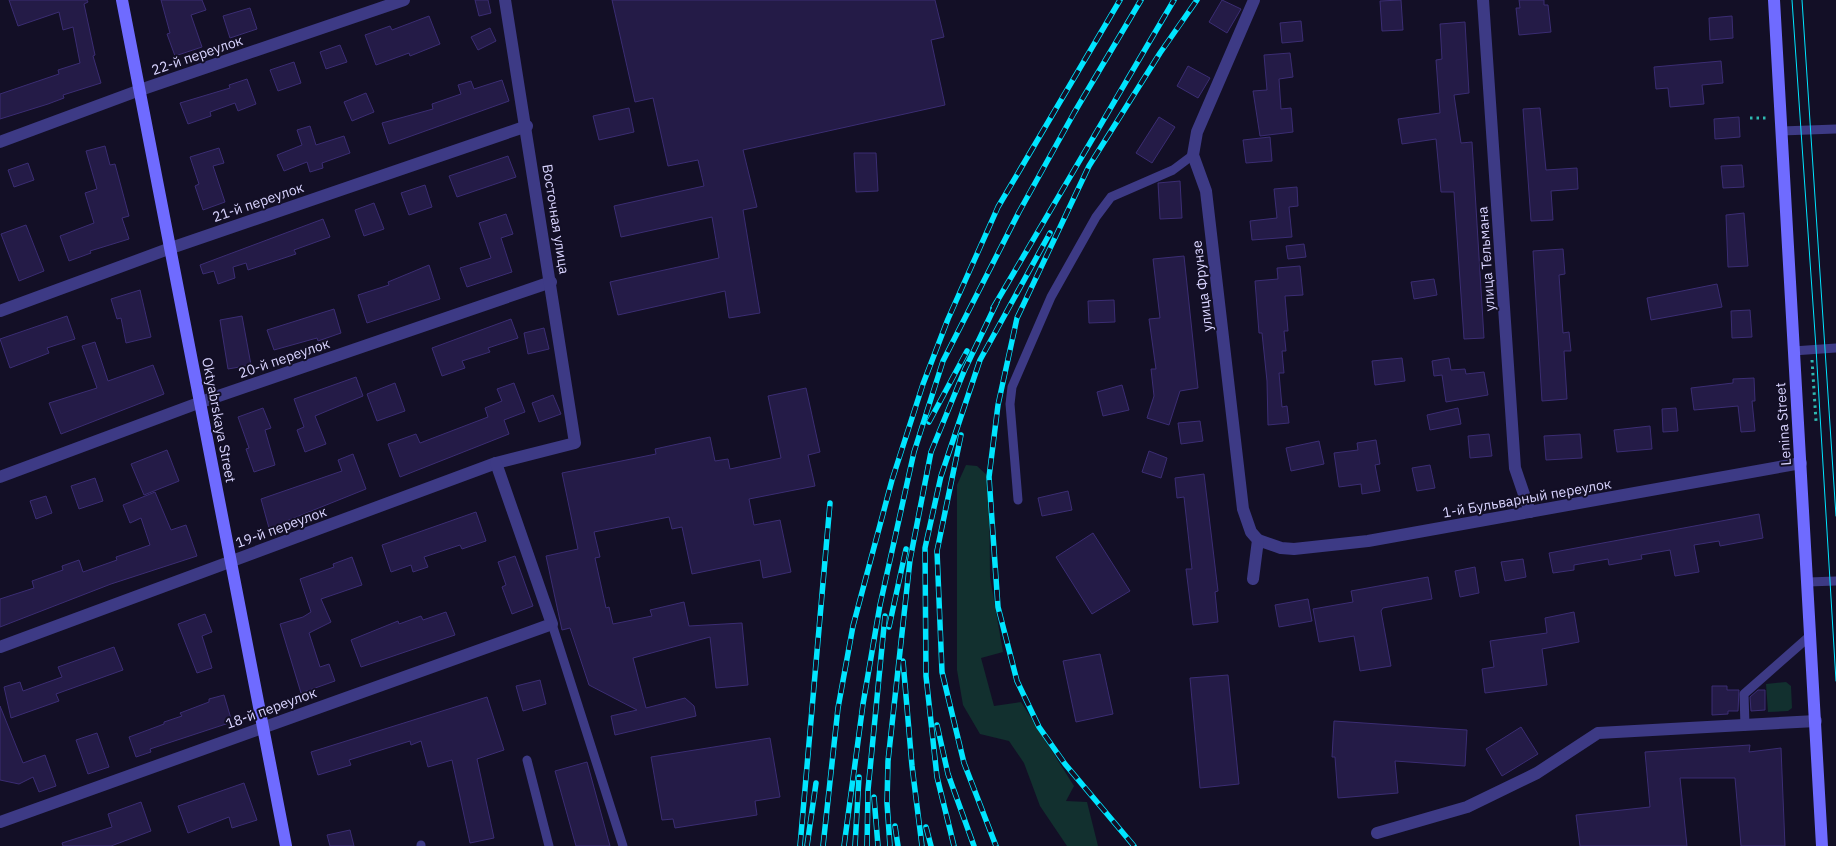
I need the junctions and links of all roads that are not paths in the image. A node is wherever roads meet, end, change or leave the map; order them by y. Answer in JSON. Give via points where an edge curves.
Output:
{"nodes":[{"id":1,"x":122,"y":0,"type":"edge"},
{"id":2,"x":404,"y":0,"type":"edge"},
{"id":3,"x":505,"y":0,"type":"edge"},
{"id":4,"x":1254,"y":0,"type":"edge"},
{"id":5,"x":1483,"y":0,"type":"edge"},
{"id":6,"x":1774,"y":0,"type":"edge"},
{"id":7,"x":140,"y":90,"type":"junction"},
{"id":8,"x":527,"y":126,"type":"junction"},
{"id":9,"x":1836,"y":129,"type":"edge"},
{"id":10,"x":1781,"y":131,"type":"junction"},
{"id":11,"x":0,"y":142,"type":"edge"},
{"id":12,"x":1193,"y":155,"type":"junction"},
{"id":13,"x":171,"y":248,"type":"junction"},
{"id":14,"x":551,"y":282,"type":"junction"},
{"id":15,"x":0,"y":311,"type":"edge"},
{"id":16,"x":1836,"y":348,"type":"edge"},
{"id":17,"x":1793,"y":351,"type":"junction"},
{"id":18,"x":201,"y":402,"type":"junction"},
{"id":19,"x":575,"y":443,"type":"joint"},
{"id":20,"x":496,"y":463,"type":"junction"},
{"id":21,"x":1801,"y":463,"type":"junction"},
{"id":22,"x":0,"y":477,"type":"edge"},
{"id":23,"x":1018,"y":500,"type":"dead end"},
{"id":24,"x":1530,"y":512,"type":"junction"},
{"id":25,"x":1258,"y":540,"type":"junction"},
{"id":26,"x":231,"y":561,"type":"junction"},
{"id":27,"x":1253,"y":579,"type":"dead end"},
{"id":28,"x":1836,"y":581,"type":"edge"},
{"id":29,"x":1808,"y":582,"type":"junction"},
{"id":30,"x":552,"y":624,"type":"junction"},
{"id":31,"x":1810,"y":635,"type":"junction"},
{"id":32,"x":0,"y":647,"type":"edge"},
{"id":33,"x":1816,"y":721,"type":"junction"},
{"id":34,"x":1745,"y":726,"type":"junction"},
{"id":35,"x":263,"y":727,"type":"junction"},
{"id":36,"x":527,"y":760,"type":"dead end"},
{"id":37,"x":0,"y":822,"type":"edge"},
{"id":38,"x":1377,"y":833,"type":"dead end"},
{"id":39,"x":286,"y":846,"type":"edge"},
{"id":40,"x":550,"y":846,"type":"edge"},
{"id":41,"x":623,"y":846,"type":"edge"},
{"id":42,"x":1822,"y":846,"type":"edge"}],
"edges":[{"from":1,"to":7,"type":"street","name":"Oktyabrskaya Street"},
{"from":2,"to":7,"type":"street","name":"22-й переулок"},
{"from":3,"to":8,"type":"street","name":"Восточная улица"},
{"from":4,"to":12,"type":"street","via":[[1197,132]]},
{"from":5,"to":24,"type":"street","name":"улица Тельмана","via":[[1515,468]]},
{"from":6,"to":10,"type":"street","name":"Lenina Street"},
{"from":7,"to":11,"type":"street","name":"22-й переулок"},
{"from":7,"to":13,"type":"street","name":"Oktyabrskaya Street"},
{"from":8,"to":13,"type":"street","name":"21-й переулок"},
{"from":8,"to":14,"type":"street","name":"Восточная улица"},
{"from":9,"to":10,"type":"lane"},
{"from":10,"to":17,"type":"street","name":"Lenina Street"},
{"from":12,"to":23,"type":"lane","via":[[1173,170],[1111,197],[1096,217],[1051,297],[1012,387],[1010,404]]},
{"from":12,"to":25,"type":"street","name":"улица Фрунзе","via":[[1206,191],[1243,509],[1251,532]]},
{"from":13,"to":15,"type":"street","name":"21-й переулок"},
{"from":13,"to":18,"type":"street","name":"Oktyabrskaya Street"},
{"from":14,"to":18,"type":"street","name":"20-й переулок"},
{"from":14,"to":19,"type":"street","name":"Восточная улица"},
{"from":16,"to":17,"type":"lane"},
{"from":17,"to":21,"type":"street","name":"Lenina Street"},
{"from":18,"to":22,"type":"street","name":"20-й переулок"},
{"from":18,"to":26,"type":"street","name":"Oktyabrskaya Street"},
{"from":19,"to":20,"type":"street","name":"19-й переулок"},
{"from":20,"to":26,"type":"street","name":"19-й переулок"},
{"from":20,"to":30,"type":"street"},
{"from":21,"to":24,"type":"street","name":"1-й Бульварный переулок"},
{"from":21,"to":29,"type":"street","name":"Lenina Street"},
{"from":24,"to":25,"type":"street","name":"1-й Бульварный переулок","via":[[1368,542],[1294,550]]},
{"from":25,"to":27,"type":"street"},
{"from":26,"to":32,"type":"street","name":"19-й переулок"},
{"from":26,"to":35,"type":"street","name":"Oktyabrskaya Street"},
{"from":28,"to":29,"type":"lane"},
{"from":29,"to":31,"type":"street","name":"Lenina Street"},
{"from":30,"to":35,"type":"street","name":"18-й переулок"},
{"from":30,"to":41,"type":"lane"},
{"from":31,"to":33,"type":"street","name":"Lenina Street"},
{"from":31,"to":34,"type":"lane","via":[[1744,694]]},
{"from":33,"to":34,"type":"street"},
{"from":33,"to":42,"type":"street","name":"Lenina Street"},
{"from":34,"to":38,"type":"street","via":[[1598,733],[1537,773],[1467,807]]},
{"from":35,"to":37,"type":"street","name":"18-й переулок"},
{"from":35,"to":39,"type":"street","name":"Oktyabrskaya Street"},
{"from":36,"to":40,"type":"lane"}]}
